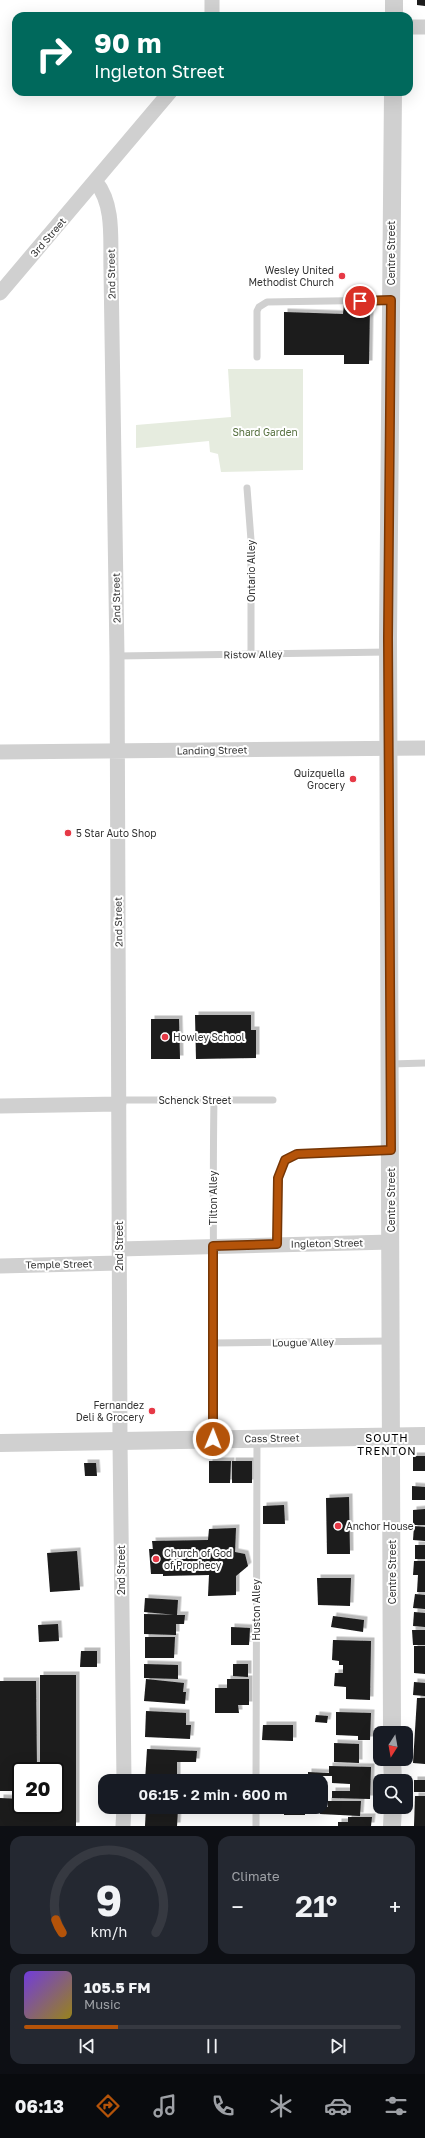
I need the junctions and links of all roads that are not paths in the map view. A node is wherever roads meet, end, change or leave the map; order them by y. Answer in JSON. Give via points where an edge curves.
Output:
{"nodes":[{"id":1,"x":212,"y":0,"type":"edge"},
{"id":2,"x":394,"y":0,"type":"edge"},
{"id":3,"x":212,"y":12,"type":"edge"},
{"id":4,"x":394,"y":12,"type":"edge"},
{"id":5,"x":413,"y":27,"type":"edge"},
{"id":6,"x":425,"y":27,"type":"edge"},
{"id":7,"x":167,"y":96,"type":"edge"},
{"id":8,"x":393,"y":96,"type":"edge"},
{"id":9,"x":96,"y":182,"type":"junction"},
{"id":10,"x":0,"y":293,"type":"edge"},
{"id":11,"x":391,"y":300,"type":"junction"},
{"id":12,"x":257,"y":357,"type":"dead end"},
{"id":13,"x":248,"y":488,"type":"dead end"},
{"id":14,"x":389,"y":652,"type":"junction"},
{"id":15,"x":251,"y":654,"type":"junction"},
{"id":16,"x":117,"y":656,"type":"junction"},
{"id":17,"x":390,"y":748,"type":"junction"},
{"id":18,"x":425,"y":748,"type":"edge"},
{"id":19,"x":116,"y":751,"type":"junction"},
{"id":20,"x":0,"y":752,"type":"edge"},
{"id":21,"x":425,"y":1063,"type":"edge"},
{"id":22,"x":391,"y":1064,"type":"junction"},
{"id":23,"x":214,"y":1100,"type":"junction"},
{"id":24,"x":273,"y":1100,"type":"dead end"},
{"id":25,"x":118,"y":1102,"type":"junction"},
{"id":26,"x":0,"y":1106,"type":"edge"},
{"id":27,"x":391,"y":1150,"type":"junction"},
{"id":28,"x":391,"y":1242,"type":"junction"},
{"id":29,"x":277,"y":1244,"type":"junction"},
{"id":30,"x":213,"y":1246,"type":"junction"},
{"id":31,"x":119,"y":1256,"type":"junction"},
{"id":32,"x":0,"y":1266,"type":"edge"},
{"id":33,"x":392,"y":1341,"type":"junction"},
{"id":34,"x":215,"y":1344,"type":"junction"},
{"id":35,"x":425,"y":1436,"type":"edge"},
{"id":36,"x":392,"y":1437,"type":"junction"},
{"id":37,"x":257,"y":1438,"type":"junction"},
{"id":38,"x":213,"y":1439,"type":"junction"},
{"id":39,"x":120,"y":1441,"type":"junction"},
{"id":40,"x":0,"y":1443,"type":"edge"},
{"id":41,"x":392,"y":1726,"type":"edge"},
{"id":42,"x":124,"y":1774,"type":"edge"},
{"id":43,"x":256,"y":1774,"type":"edge"},
{"id":44,"x":124,"y":1814,"type":"edge"},
{"id":45,"x":256,"y":1814,"type":"edge"},
{"id":46,"x":392,"y":1814,"type":"edge"},
{"id":47,"x":124,"y":1826,"type":"edge"},
{"id":48,"x":256,"y":1826,"type":"edge"},
{"id":49,"x":392,"y":1826,"type":"edge"}],
"edges":[{"from":1,"to":3,"type":"street"},
{"from":2,"to":4,"type":"street"},
{"from":5,"to":6,"type":"street"},
{"from":7,"to":9,"type":"street"},
{"from":8,"to":11,"type":"street","name":"Centre Street"},
{"from":9,"to":10,"type":"street","name":"3rd Street"},
{"from":9,"to":16,"type":"street","name":"2nd Street","via":[[106,197],[110,220]]},
{"from":11,"to":12,"type":"lane","via":[[262,304],[257,311]]},
{"from":11,"to":14,"type":"street","name":"Centre Street"},
{"from":13,"to":15,"type":"lane","name":"Ontario Alley","via":[[251,540]]},
{"from":14,"to":15,"type":"lane","name":"Ristow Alley"},
{"from":14,"to":17,"type":"street","name":"Centre Street"},
{"from":15,"to":16,"type":"lane","name":"Ristow Alley"},
{"from":16,"to":19,"type":"street","name":"2nd Street"},
{"from":17,"to":18,"type":"street","name":"Landing Street"},
{"from":17,"to":19,"type":"street","name":"Landing Street"},
{"from":17,"to":22,"type":"street","name":"Centre Street"},
{"from":19,"to":20,"type":"street","name":"Landing Street"},
{"from":19,"to":25,"type":"street","name":"2nd Street"},
{"from":21,"to":22,"type":"lane"},
{"from":22,"to":27,"type":"street","name":"Centre Street"},
{"from":23,"to":24,"type":"lane","name":"Schenck Street"},
{"from":23,"to":25,"type":"lane","name":"Schenck Street"},
{"from":23,"to":30,"type":"lane","name":"Tilton Alley"},
{"from":25,"to":26,"type":"street","name":"Schenck Street"},
{"from":25,"to":31,"type":"street","name":"2nd Street"},
{"from":27,"to":28,"type":"street","name":"Centre Street"},
{"from":27,"to":29,"type":"lane","via":[[297,1154],[285,1160],[278,1178]]},
{"from":28,"to":29,"type":"street","name":"Ingleton Street"},
{"from":28,"to":33,"type":"street","name":"Centre Street"},
{"from":29,"to":30,"type":"street","name":"Ingleton Street"},
{"from":30,"to":31,"type":"street","name":"Ingleton Street"},
{"from":30,"to":34,"type":"lane","name":"Tilton Alley"},
{"from":31,"to":32,"type":"street","name":"Temple Street"},
{"from":31,"to":39,"type":"street","name":"2nd Street"},
{"from":33,"to":34,"type":"lane","name":"Lougue Alley"},
{"from":33,"to":36,"type":"street","name":"Centre Street"},
{"from":34,"to":38,"type":"lane","name":"Tilton Alley"},
{"from":35,"to":36,"type":"street","name":"Cass Street"},
{"from":36,"to":37,"type":"street","name":"Cass Street"},
{"from":36,"to":41,"type":"street","name":"Centre Street"},
{"from":37,"to":38,"type":"street","name":"Cass Street"},
{"from":37,"to":43,"type":"lane","name":"Huston Alley"},
{"from":38,"to":39,"type":"street","name":"Cass Street"},
{"from":39,"to":40,"type":"street","name":"Cass Street"},
{"from":39,"to":42,"type":"street","name":"2nd Street"},
{"from":44,"to":47,"type":"street"},
{"from":45,"to":48,"type":"lane"},
{"from":46,"to":49,"type":"street"}]}
